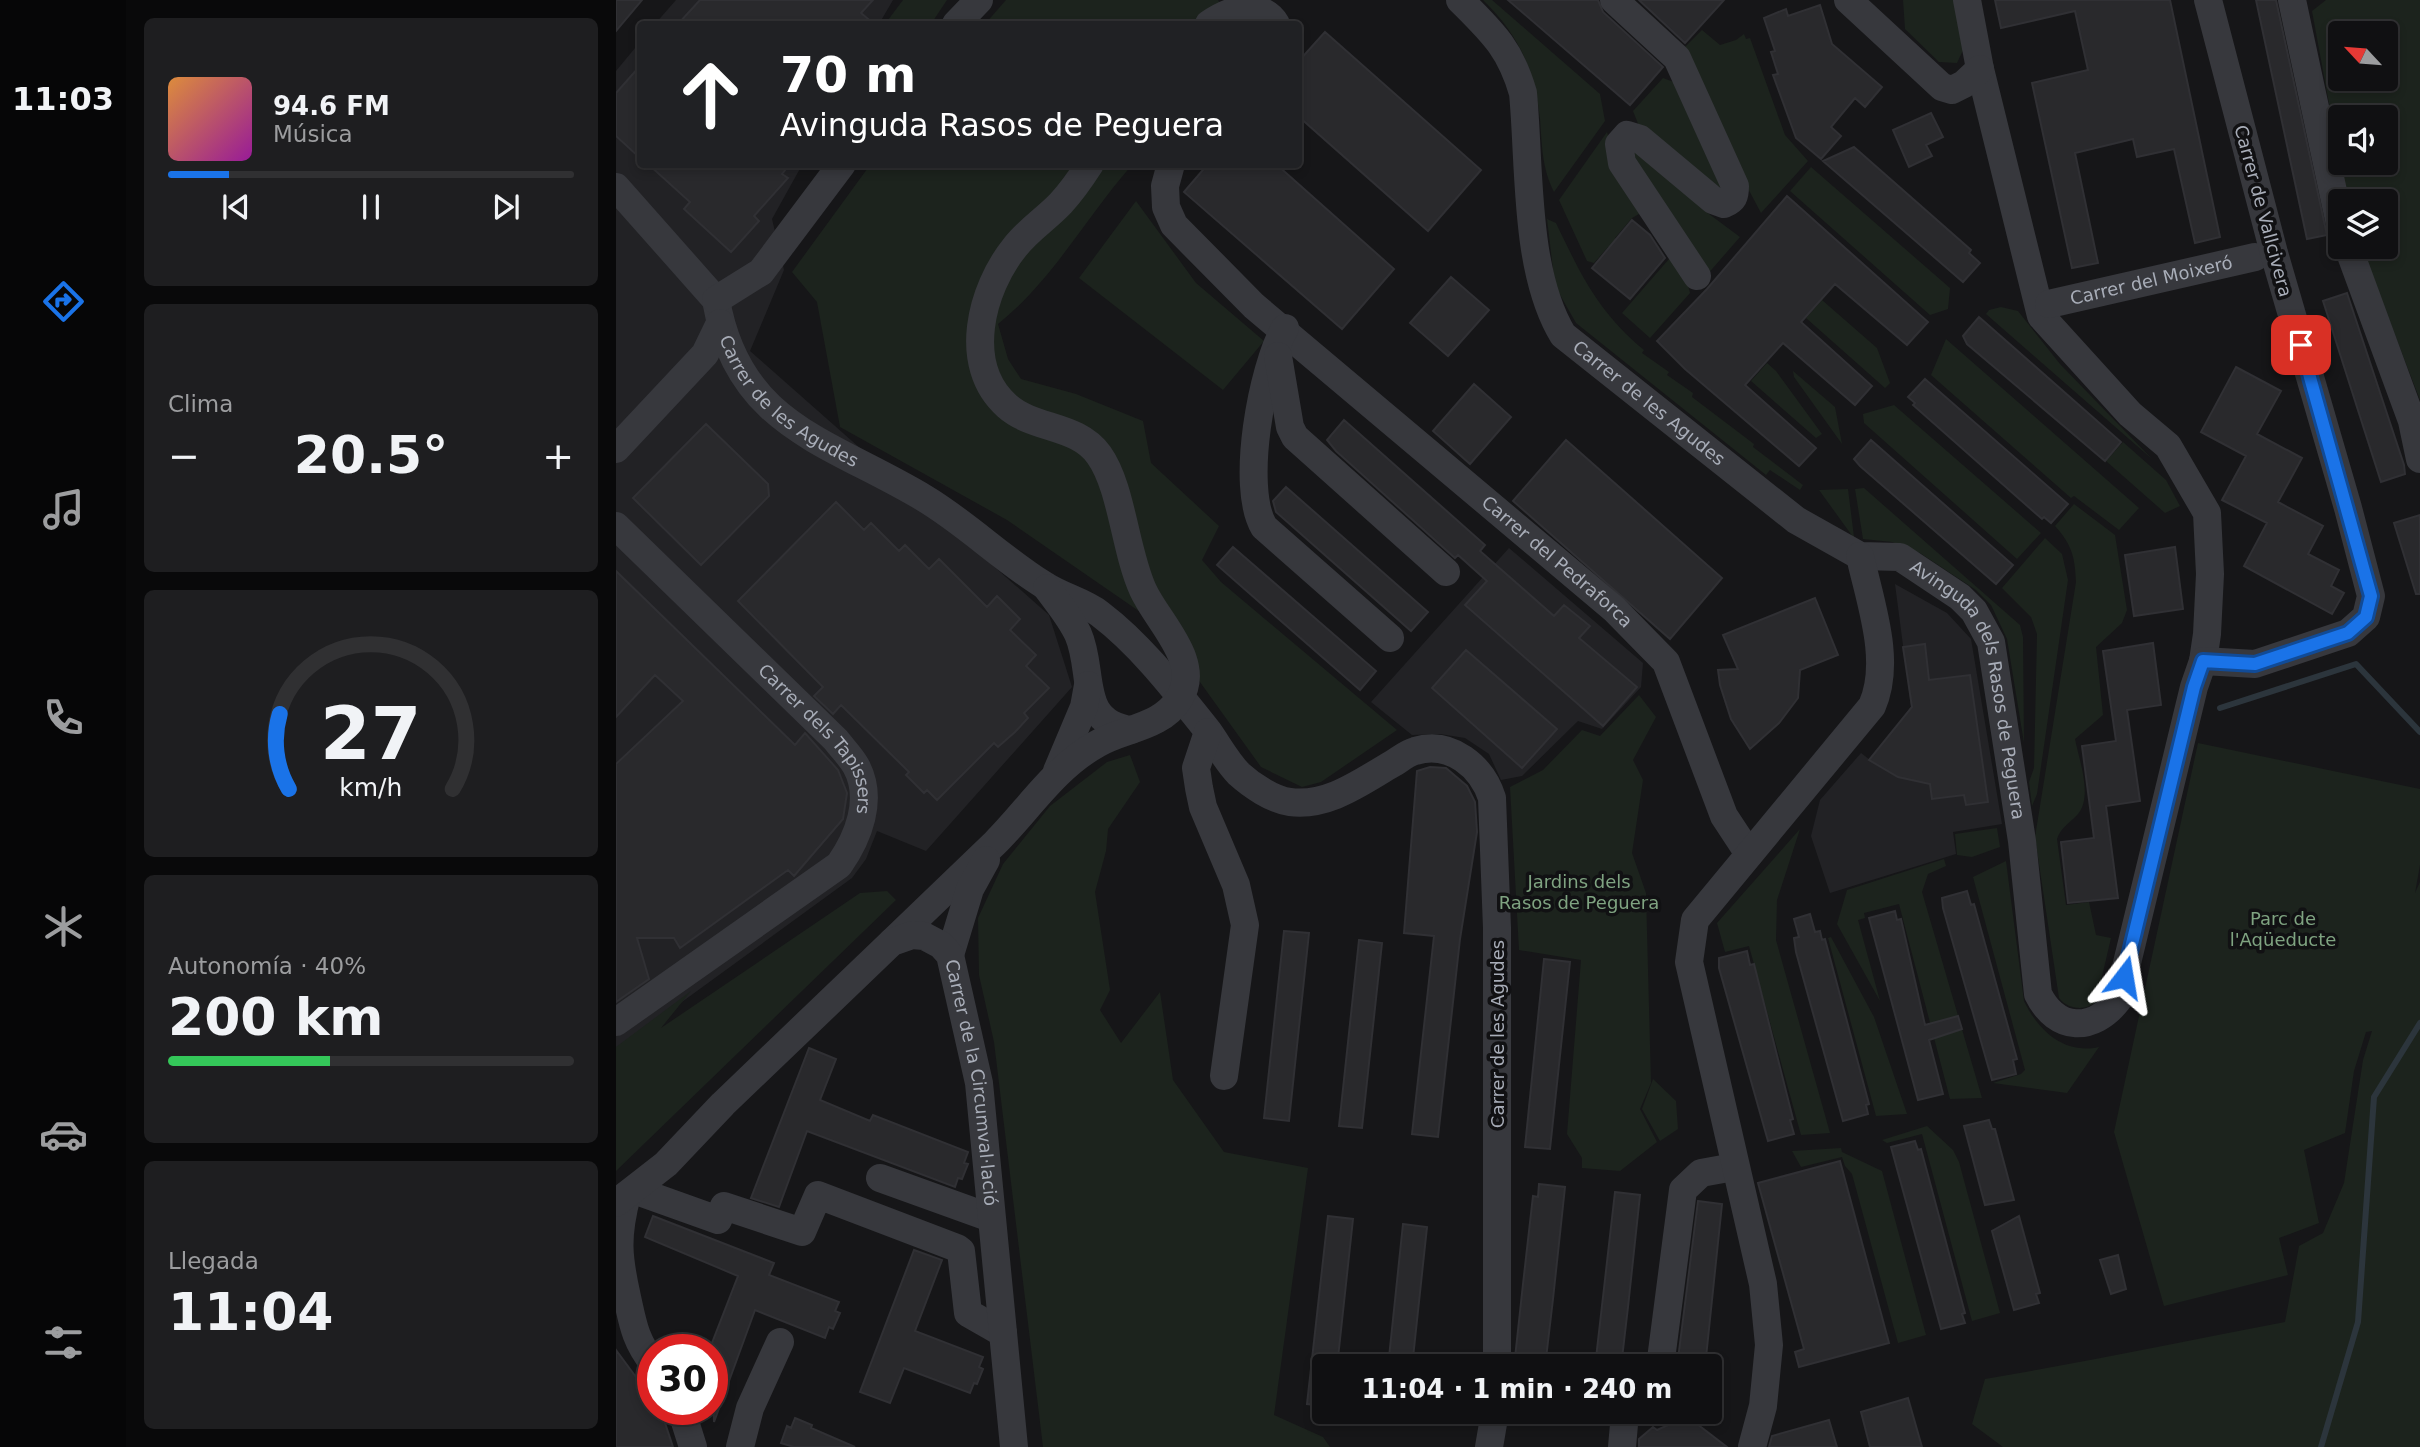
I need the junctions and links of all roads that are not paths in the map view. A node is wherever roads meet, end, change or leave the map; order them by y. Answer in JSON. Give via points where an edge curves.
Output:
{"nodes":[{"id":1,"x":979,"y":0,"type":"edge"},
{"id":2,"x":1460,"y":0,"type":"edge"},
{"id":3,"x":1614,"y":0,"type":"edge"},
{"id":4,"x":1848,"y":0,"type":"edge"},
{"id":5,"x":1967,"y":0,"type":"edge"},
{"id":6,"x":2208,"y":0,"type":"edge"},
{"id":7,"x":2292,"y":0,"type":"edge"},
{"id":8,"x":959,"y":21,"type":"edge"},
{"id":9,"x":1213,"y":21,"type":"edge"},
{"id":10,"x":1274,"y":21,"type":"edge"},
{"id":11,"x":1980,"y":69,"type":"junction"},
{"id":12,"x":839,"y":168,"type":"edge"},
{"id":13,"x":1087,"y":168,"type":"edge"},
{"id":14,"x":1170,"y":168,"type":"edge"},
{"id":15,"x":616,"y":187,"type":"edge"},
{"id":16,"x":2332,"y":189,"type":"edge"},
{"id":17,"x":2255,"y":257,"type":"dead end"},
{"id":18,"x":2352,"y":259,"type":"edge"},
{"id":19,"x":1697,"y":276,"type":"dead end"},
{"id":20,"x":2049,"y":304,"type":"dead end"},
{"id":21,"x":718,"y":311,"type":"junction"},
{"id":22,"x":1280,"y":336,"type":"junction"},
{"id":23,"x":616,"y":449,"type":"edge"},
{"id":24,"x":2420,"y":459,"type":"edge"},
{"id":25,"x":616,"y":526,"type":"edge"},
{"id":26,"x":1860,"y":556,"type":"junction"},
{"id":27,"x":1446,"y":572,"type":"dead end"},
{"id":28,"x":1046,"y":586,"type":"junction"},
{"id":29,"x":1391,"y":638,"type":"dead end"},
{"id":30,"x":2203,"y":661,"type":"junction"},
{"id":31,"x":1088,"y":685,"type":"junction"},
{"id":32,"x":1180,"y":698,"type":"junction"},
{"id":33,"x":1131,"y":730,"type":"junction"},
{"id":34,"x":1208,"y":732,"type":"junction"},
{"id":35,"x":1056,"y":774,"type":"junction"},
{"id":36,"x":995,"y":843,"type":"junction"},
{"id":37,"x":1749,"y":854,"type":"junction"},
{"id":38,"x":892,"y":942,"type":"junction"},
{"id":39,"x":950,"y":955,"type":"junction"},
{"id":40,"x":616,"y":1022,"type":"edge"},
{"id":41,"x":1224,"y":1076,"type":"dead end"},
{"id":42,"x":1734,"y":1167,"type":"junction"},
{"id":43,"x":880,"y":1178,"type":"dead end"},
{"id":44,"x":626,"y":1196,"type":"edge"},
{"id":45,"x":991,"y":1218,"type":"junction"},
{"id":46,"x":1003,"y":1333,"type":"junction"},
{"id":47,"x":637,"y":1335,"type":"edge"},
{"id":48,"x":780,"y":1342,"type":"dead end"},
{"id":49,"x":1497,"y":1354,"type":"edge"},
{"id":50,"x":1662,"y":1354,"type":"edge"},
{"id":51,"x":1494,"y":1424,"type":"edge"},
{"id":52,"x":1624,"y":1424,"type":"edge"},
{"id":53,"x":686,"y":1425,"type":"edge"},
{"id":54,"x":693,"y":1447,"type":"edge"},
{"id":55,"x":740,"y":1447,"type":"edge"},
{"id":56,"x":1014,"y":1447,"type":"edge"},
{"id":57,"x":1489,"y":1447,"type":"edge"},
{"id":58,"x":1622,"y":1447,"type":"edge"},
{"id":59,"x":1752,"y":1447,"type":"edge"}],
"edges":[{"from":1,"to":8,"type":"street"},
{"from":2,"to":26,"type":"street","name":"Carrer de les Agudes","via":[[1501,42],[1516,71],[1540,270],[1549,313],[1563,335],[1796,520]]},
{"from":3,"to":19,"type":"street","via":[[1677,58],[1735,186],[1735,195],[1724,204],[1713,200],[1640,138],[1627,135],[1619,144],[1622,163]]},
{"from":4,"to":11,"type":"street","via":[[1941,86],[1952,90]]},
{"from":5,"to":11,"type":"street"},
{"from":6,"to":30,"type":"street","name":"Carrer de Vallcivera","via":[[2371,596],[2366,617],[2348,633],[2255,664]]},
{"from":7,"to":16,"type":"street"},
{"from":9,"to":10,"type":"street","via":[[1232,8],[1251,4],[1268,12]]},
{"from":11,"to":30,"type":"street","via":[[2040,316],[2130,414],[2168,446],[2207,513],[2210,574]]},
{"from":12,"to":21,"type":"street","via":[[761,272]]},
{"from":13,"to":32,"type":"street","via":[[1063,201],[1016,245],[999,271],[985,304],[981,354],[988,382],[1008,407],[1030,421],[1081,438],[1100,456],[1139,583],[1183,660],[1186,679]]},
{"from":14,"to":22,"type":"street","name":"Carrer del Pedraforca","via":[[1166,207],[1174,225]]},
{"from":15,"to":21,"type":"street","name":"Carrer de les Agudes"},
{"from":17,"to":20,"type":"street","name":"Carrer del Moixeró"},
{"from":18,"to":24,"type":"street","via":[[2412,421]]},
{"from":21,"to":23,"type":"street","via":[[705,354]]},
{"from":21,"to":28,"type":"street","name":"Carrer de les Agudes","via":[[741,373],[755,393],[807,436],[925,499]]},
{"from":22,"to":27,"type":"street","via":[[1295,437]]},
{"from":22,"to":29,"type":"street","via":[[1260,412],[1254,501],[1258,518]]},
{"from":22,"to":37,"type":"street","name":"Carrer del Pedraforca","via":[[1614,609],[1662,655],[1724,816]]},
{"from":25,"to":40,"type":"street","name":"Carrer dels Tapissers","via":[[836,740],[857,767],[862,819],[856,840],[839,865]]},
{"from":26,"to":30,"type":"street","name":"Avinguda dels Rasos de Peguera","via":[[1900,557],[1960,597],[1983,624],[1991,642],[2019,820],[2038,994],[2062,1019],[2085,1024],[2096,1021],[2118,1000]]},
{"from":26,"to":37,"type":"street","via":[[1881,658],[1878,694]]},
{"from":28,"to":31,"type":"street","name":"Carrer de les Agudes","via":[[1078,634]]},
{"from":28,"to":32,"type":"street","name":"Carrer de les Agudes","via":[[1078,600],[1117,628]]},
{"from":31,"to":33,"type":"street","name":"Carrer de les Agudes","via":[[1103,719]]},
{"from":31,"to":35,"type":"street","name":"Carrer de les Agudes","via":[[1084,707]]},
{"from":32,"to":33,"type":"street","via":[[1164,717]]},
{"from":32,"to":34,"type":"street","name":"Carrer de les Agudes"},
{"from":33,"to":35,"type":"street","via":[[1096,744]]},
{"from":34,"to":41,"type":"street","via":[[1196,768],[1199,788],[1236,885],[1245,925]]},
{"from":34,"to":49,"type":"street","name":"Carrer de les Agudes","via":[[1238,773],[1255,787],[1289,802],[1334,797],[1415,751],[1440,749],[1455,755],[1485,779],[1492,798],[1497,928]]},
{"from":35,"to":36,"type":"street"},
{"from":36,"to":38,"type":"street"},
{"from":36,"to":39,"type":"street","via":[[970,889]]},
{"from":37,"to":42,"type":"street","via":[[1695,920],[1689,962]]},
{"from":38,"to":39,"type":"street","name":"Carrer de la Circumval·lació","via":[[924,936]]},
{"from":38,"to":44,"type":"street","via":[[666,1164]]},
{"from":39,"to":45,"type":"street","name":"Carrer de la Circumval·lació","via":[[979,1083]]},
{"from":42,"to":50,"type":"street","via":[[1701,1172],[1683,1190]]},
{"from":42,"to":59,"type":"street","via":[[1763,1284],[1769,1345],[1763,1406]]},
{"from":43,"to":45,"type":"street"},
{"from":44,"to":46,"type":"street","via":[[719,1220],[724,1206],[802,1232],[818,1195],[957,1248],[968,1313]]},
{"from":44,"to":47,"type":"street","via":[[618,1266]]},
{"from":45,"to":46,"type":"street","name":"Carrer de la Circumval·lació"},
{"from":46,"to":56,"type":"street","name":"Carrer de la Circumval·lació"},
{"from":48,"to":55,"type":"street","via":[[750,1408]]},
{"from":51,"to":57,"type":"street"},
{"from":52,"to":58,"type":"street"},
{"from":53,"to":54,"type":"street"}]}
